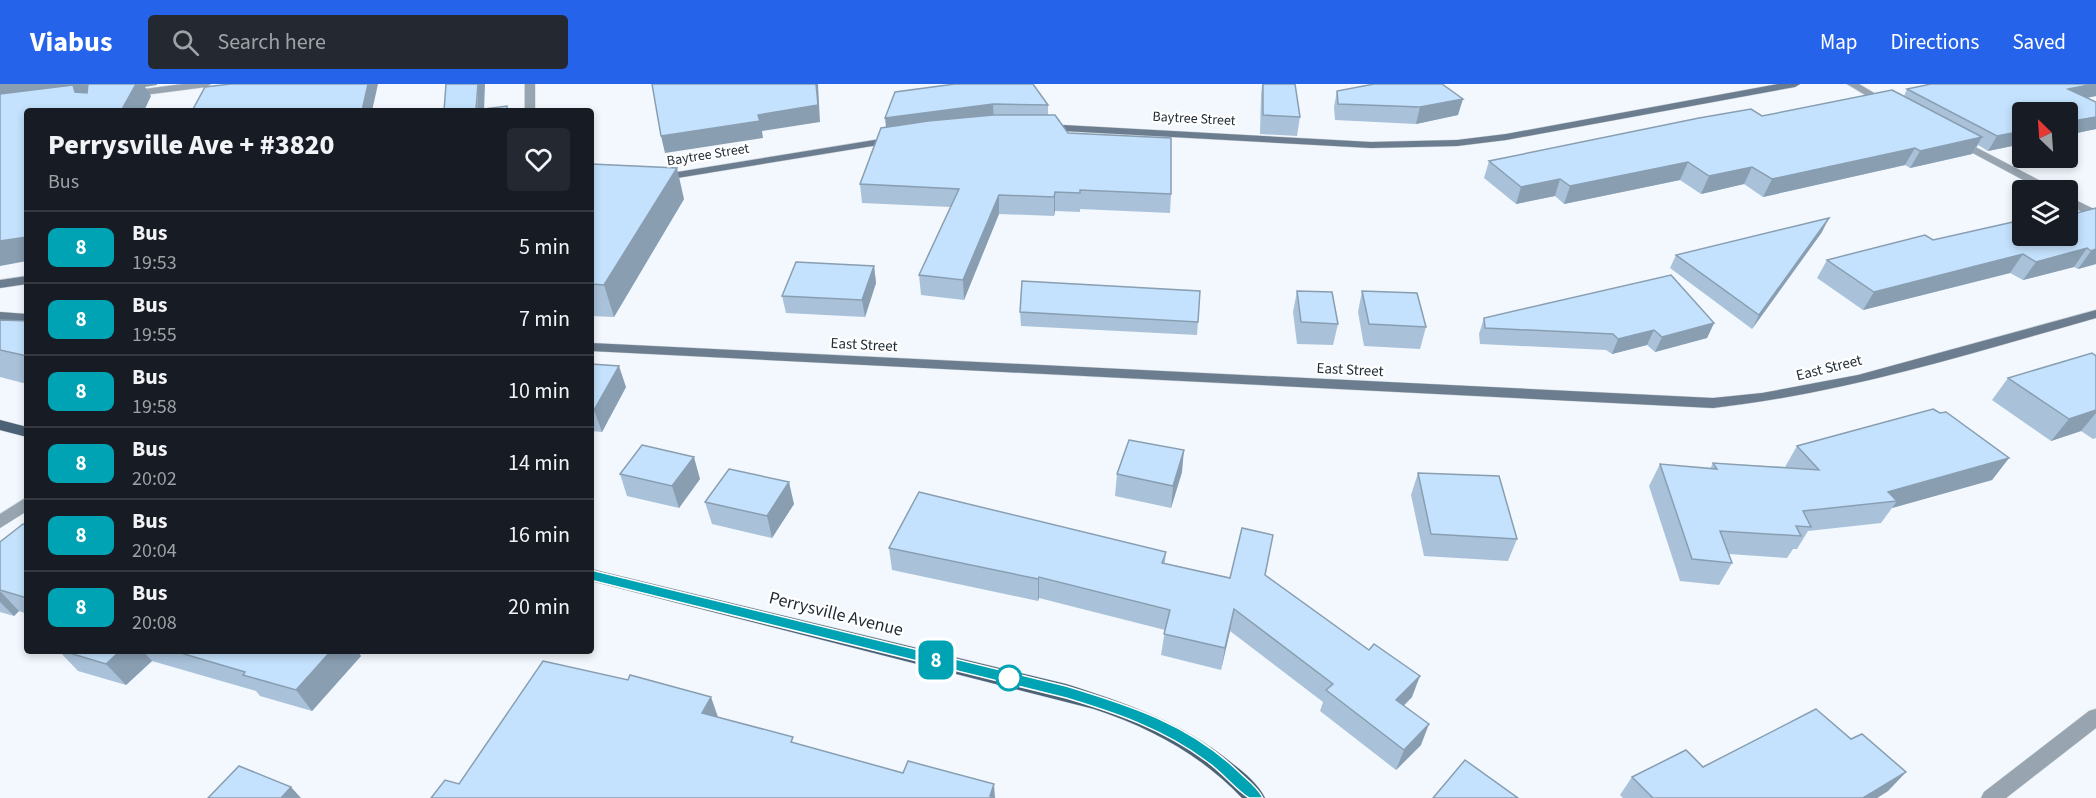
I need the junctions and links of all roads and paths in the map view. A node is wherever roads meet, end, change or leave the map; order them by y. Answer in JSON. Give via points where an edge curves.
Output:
{"nodes":[{"id":1,"x":206,"y":84,"type":"edge"},
{"id":2,"x":530,"y":84,"type":"edge"},
{"id":3,"x":1795,"y":84,"type":"edge"},
{"id":4,"x":1852,"y":84,"type":"edge"},
{"id":5,"x":115,"y":96,"type":"edge"},
{"id":6,"x":1894,"y":106,"type":"edge"},
{"id":7,"x":530,"y":108,"type":"edge"},
{"id":8,"x":1030,"y":126,"type":"edge"},
{"id":9,"x":1946,"y":134,"type":"edge"},
{"id":10,"x":910,"y":138,"type":"edge"},
{"id":11,"x":645,"y":180,"type":"edge"},
{"id":12,"x":2031,"y":180,"type":"edge"},
{"id":13,"x":2078,"y":206,"type":"edge"},
{"id":14,"x":2096,"y":215,"type":"edge"},
{"id":15,"x":24,"y":280,"type":"edge"},
{"id":16,"x":0,"y":284,"type":"edge"},
{"id":17,"x":2096,"y":314,"type":"edge"},
{"id":18,"x":0,"y":316,"type":"edge"},
{"id":19,"x":24,"y":318,"type":"edge"},
{"id":20,"x":594,"y":347,"type":"edge"},
{"id":21,"x":0,"y":425,"type":"edge"},
{"id":22,"x":24,"y":431,"type":"edge"},
{"id":23,"x":24,"y":505,"type":"edge"},
{"id":24,"x":0,"y":522,"type":"edge"},
{"id":25,"x":594,"y":576,"type":"edge"},
{"id":26,"x":2096,"y":717,"type":"edge"},
{"id":27,"x":1255,"y":798,"type":"edge"},
{"id":28,"x":1991,"y":798,"type":"edge"}],
"edges":[{"from":1,"to":5,"type":"street"},
{"from":2,"to":7,"type":"street"},
{"from":3,"to":8,"type":"street","name":"Baytree Street","via":[[1457,143],[1371,145]]},
{"from":4,"to":6,"type":"street"},
{"from":9,"to":12,"type":"street"},
{"from":10,"to":11,"type":"street","name":"Baytree Street"},
{"from":13,"to":14,"type":"street"},
{"from":15,"to":16,"type":"street"},
{"from":17,"to":20,"type":"street","name":"East Street","via":[[1825,387],[1713,403]]},
{"from":18,"to":19,"type":"street"},
{"from":21,"to":22,"type":"main road"},
{"from":23,"to":24,"type":"street"},
{"from":25,"to":27,"type":"main road","name":"Perrysville Avenue","via":[[1108,705],[1184,737],[1214,757]]},
{"from":26,"to":28,"type":"street"}]}
